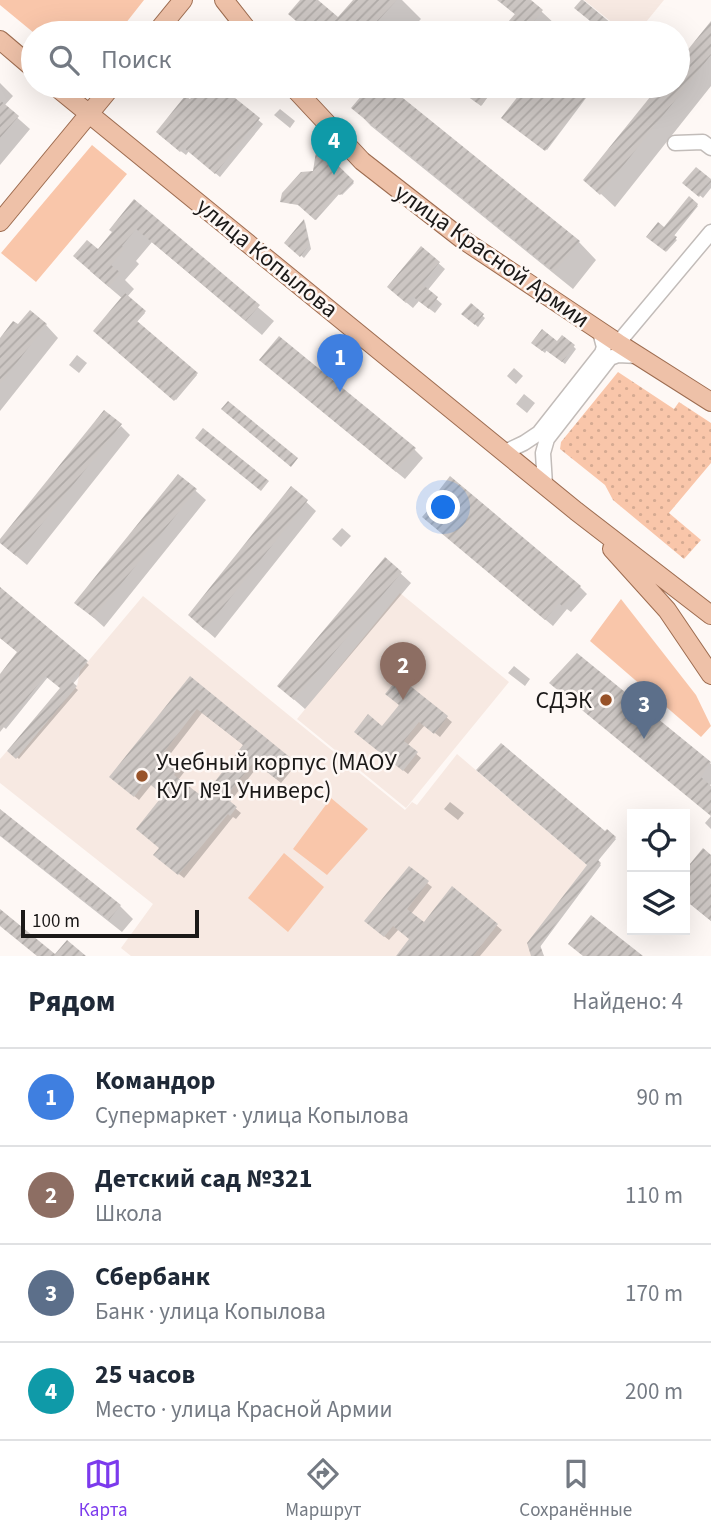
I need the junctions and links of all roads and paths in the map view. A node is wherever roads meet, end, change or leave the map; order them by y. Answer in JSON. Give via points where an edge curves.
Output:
{"nodes":[{"id":1,"x":183,"y":0,"type":"edge"},
{"id":2,"x":224,"y":0,"type":"edge"},
{"id":3,"x":166,"y":21,"type":"edge"},
{"id":4,"x":241,"y":21,"type":"edge"},
{"id":5,"x":0,"y":40,"type":"edge"},
{"id":6,"x":21,"y":58,"type":"edge"},
{"id":7,"x":70,"y":98,"type":"edge"},
{"id":8,"x":102,"y":98,"type":"edge"},
{"id":9,"x":303,"y":98,"type":"edge"},
{"id":10,"x":89,"y":113,"type":"junction"},
{"id":11,"x":675,"y":143,"type":"dead end"},
{"id":12,"x":711,"y":148,"type":"edge"},
{"id":13,"x":0,"y":222,"type":"edge"},
{"id":14,"x":711,"y":232,"type":"edge"},
{"id":15,"x":600,"y":332,"type":"junction"},
{"id":16,"x":618,"y":343,"type":"junction"},
{"id":17,"x":639,"y":356,"type":"junction"},
{"id":18,"x":668,"y":373,"type":"junction"},
{"id":19,"x":711,"y":394,"type":"edge"},
{"id":20,"x":711,"y":402,"type":"edge"},
{"id":21,"x":505,"y":452,"type":"junction"},
{"id":22,"x":545,"y":485,"type":"junction"},
{"id":23,"x":576,"y":511,"type":"junction"},
{"id":24,"x":711,"y":615,"type":"edge"},
{"id":25,"x":711,"y":674,"type":"edge"}],
"edges":[{"from":1,"to":3,"type":"main road"},
{"from":2,"to":4,"type":"main road"},
{"from":5,"to":6,"type":"main road"},
{"from":7,"to":10,"type":"main road","name":"улица Копылова"},
{"from":8,"to":10,"type":"main road"},
{"from":9,"to":15,"type":"main road","name":"улица Красной Армии","via":[[382,177],[487,258]]},
{"from":10,"to":13,"type":"main road"},
{"from":10,"to":21,"type":"main road","name":"улица Копылова"},
{"from":11,"to":12,"type":"street","via":[[703,142]]},
{"from":14,"to":16,"type":"street"},
{"from":15,"to":16,"type":"main road","name":"улица Красной Армии"},
{"from":15,"to":21,"type":"street","via":[[602,353],[539,433]]},
{"from":16,"to":17,"type":"main road","name":"улица Красной Армии"},
{"from":17,"to":18,"type":"main road","name":"улица Красной Армии"},
{"from":17,"to":22,"type":"street","via":[[610,358],[547,439],[542,453]]},
{"from":18,"to":19,"type":"main road"},
{"from":18,"to":20,"type":"main road","name":"улица Красной Армии"},
{"from":21,"to":22,"type":"main road","name":"улица Копылова"},
{"from":22,"to":23,"type":"main road","name":"улица Копылова"},
{"from":23,"to":24,"type":"main road","name":"улица Копылова"},
{"from":23,"to":25,"type":"main road","name":"улица Копылова","via":[[667,610]]}]}
